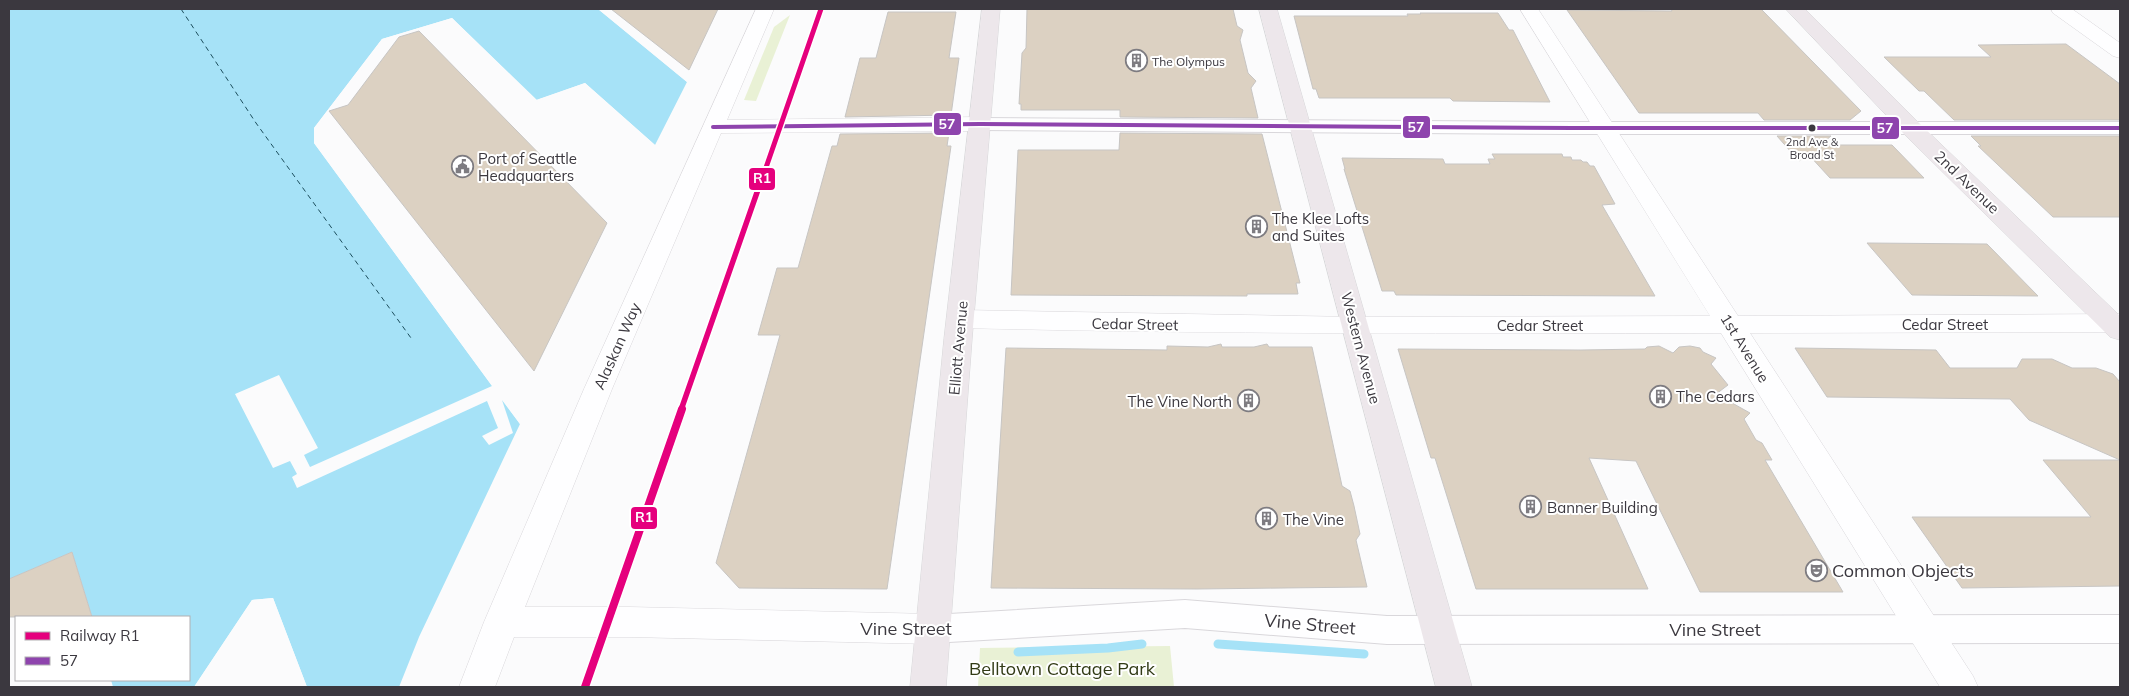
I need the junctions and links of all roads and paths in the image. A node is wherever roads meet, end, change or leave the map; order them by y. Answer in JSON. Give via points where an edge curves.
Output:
{"nodes":[{"id":1,"x":765,"y":9,"type":"edge"},
{"id":2,"x":991,"y":9,"type":"edge"},
{"id":3,"x":1268,"y":9,"type":"edge"},
{"id":4,"x":1529,"y":9,"type":"edge"},
{"id":5,"x":1794,"y":9,"type":"edge"},
{"id":6,"x":2060,"y":9,"type":"edge"},
{"id":7,"x":2120,"y":52,"type":"edge"},
{"id":8,"x":980,"y":124,"type":"junction"},
{"id":9,"x":1300,"y":126,"type":"junction"},
{"id":10,"x":713,"y":127,"type":"junction"},
{"id":11,"x":1605,"y":128,"type":"junction"},
{"id":12,"x":1911,"y":128,"type":"junction"},
{"id":13,"x":2120,"y":128,"type":"edge"},
{"id":14,"x":960,"y":319,"type":"junction"},
{"id":15,"x":1730,"y":325,"type":"junction"},
{"id":16,"x":1355,"y":326,"type":"junction"},
{"id":17,"x":2117,"y":326,"type":"edge"},
{"id":18,"x":501,"y":622,"type":"junction"},
{"id":19,"x":932,"y":629,"type":"junction"},
{"id":20,"x":1438,"y":629,"type":"junction"},
{"id":21,"x":1923,"y":629,"type":"junction"},
{"id":22,"x":2120,"y":629,"type":"edge"},
{"id":23,"x":477,"y":687,"type":"edge"},
{"id":24,"x":928,"y":687,"type":"edge"},
{"id":25,"x":1454,"y":687,"type":"edge"},
{"id":26,"x":1960,"y":687,"type":"edge"}],
"edges":[{"from":1,"to":10,"type":"main road","name":"Alaskan Way"},
{"from":2,"to":8,"type":"main road","name":"Elliott Avenue"},
{"from":3,"to":9,"type":"main road","name":"Western Avenue"},
{"from":4,"to":11,"type":"main road","name":"1st Avenue"},
{"from":5,"to":12,"type":"main road","name":"2nd Avenue"},
{"from":6,"to":7,"type":"main road"},
{"from":8,"to":9,"type":"street"},
{"from":8,"to":10,"type":"main road"},
{"from":8,"to":14,"type":"main road","name":"Elliott Avenue"},
{"from":9,"to":11,"type":"street"},
{"from":9,"to":16,"type":"main road","name":"Western Avenue"},
{"from":10,"to":18,"type":"main road","name":"Alaskan Way","via":[[598,389]]},
{"from":11,"to":12,"type":"street"},
{"from":11,"to":15,"type":"main road","name":"1st Avenue"},
{"from":12,"to":13,"type":"street"},
{"from":12,"to":17,"type":"main road","name":"2nd Avenue"},
{"from":14,"to":16,"type":"main road","name":"Cedar Street"},
{"from":14,"to":19,"type":"main road","name":"Elliott Avenue"},
{"from":15,"to":16,"type":"main road","name":"Cedar Street"},
{"from":15,"to":17,"type":"main road","name":"Cedar Street"},
{"from":15,"to":21,"type":"main road","name":"1st Avenue"},
{"from":16,"to":20,"type":"main road","name":"Western Avenue"},
{"from":18,"to":19,"type":"main road","name":"Vine Street"},
{"from":18,"to":23,"type":"main road","name":"Alaskan Way"},
{"from":19,"to":20,"type":"street","name":"Vine Street","via":[[1185,614],[1386,630]]},
{"from":19,"to":24,"type":"main road","name":"Elliott Avenue"},
{"from":20,"to":21,"type":"street","name":"Vine Street"},
{"from":20,"to":25,"type":"main road","name":"Western Avenue"},
{"from":21,"to":22,"type":"street","name":"Vine Street"},
{"from":21,"to":26,"type":"main road","name":"1st Avenue"}]}
